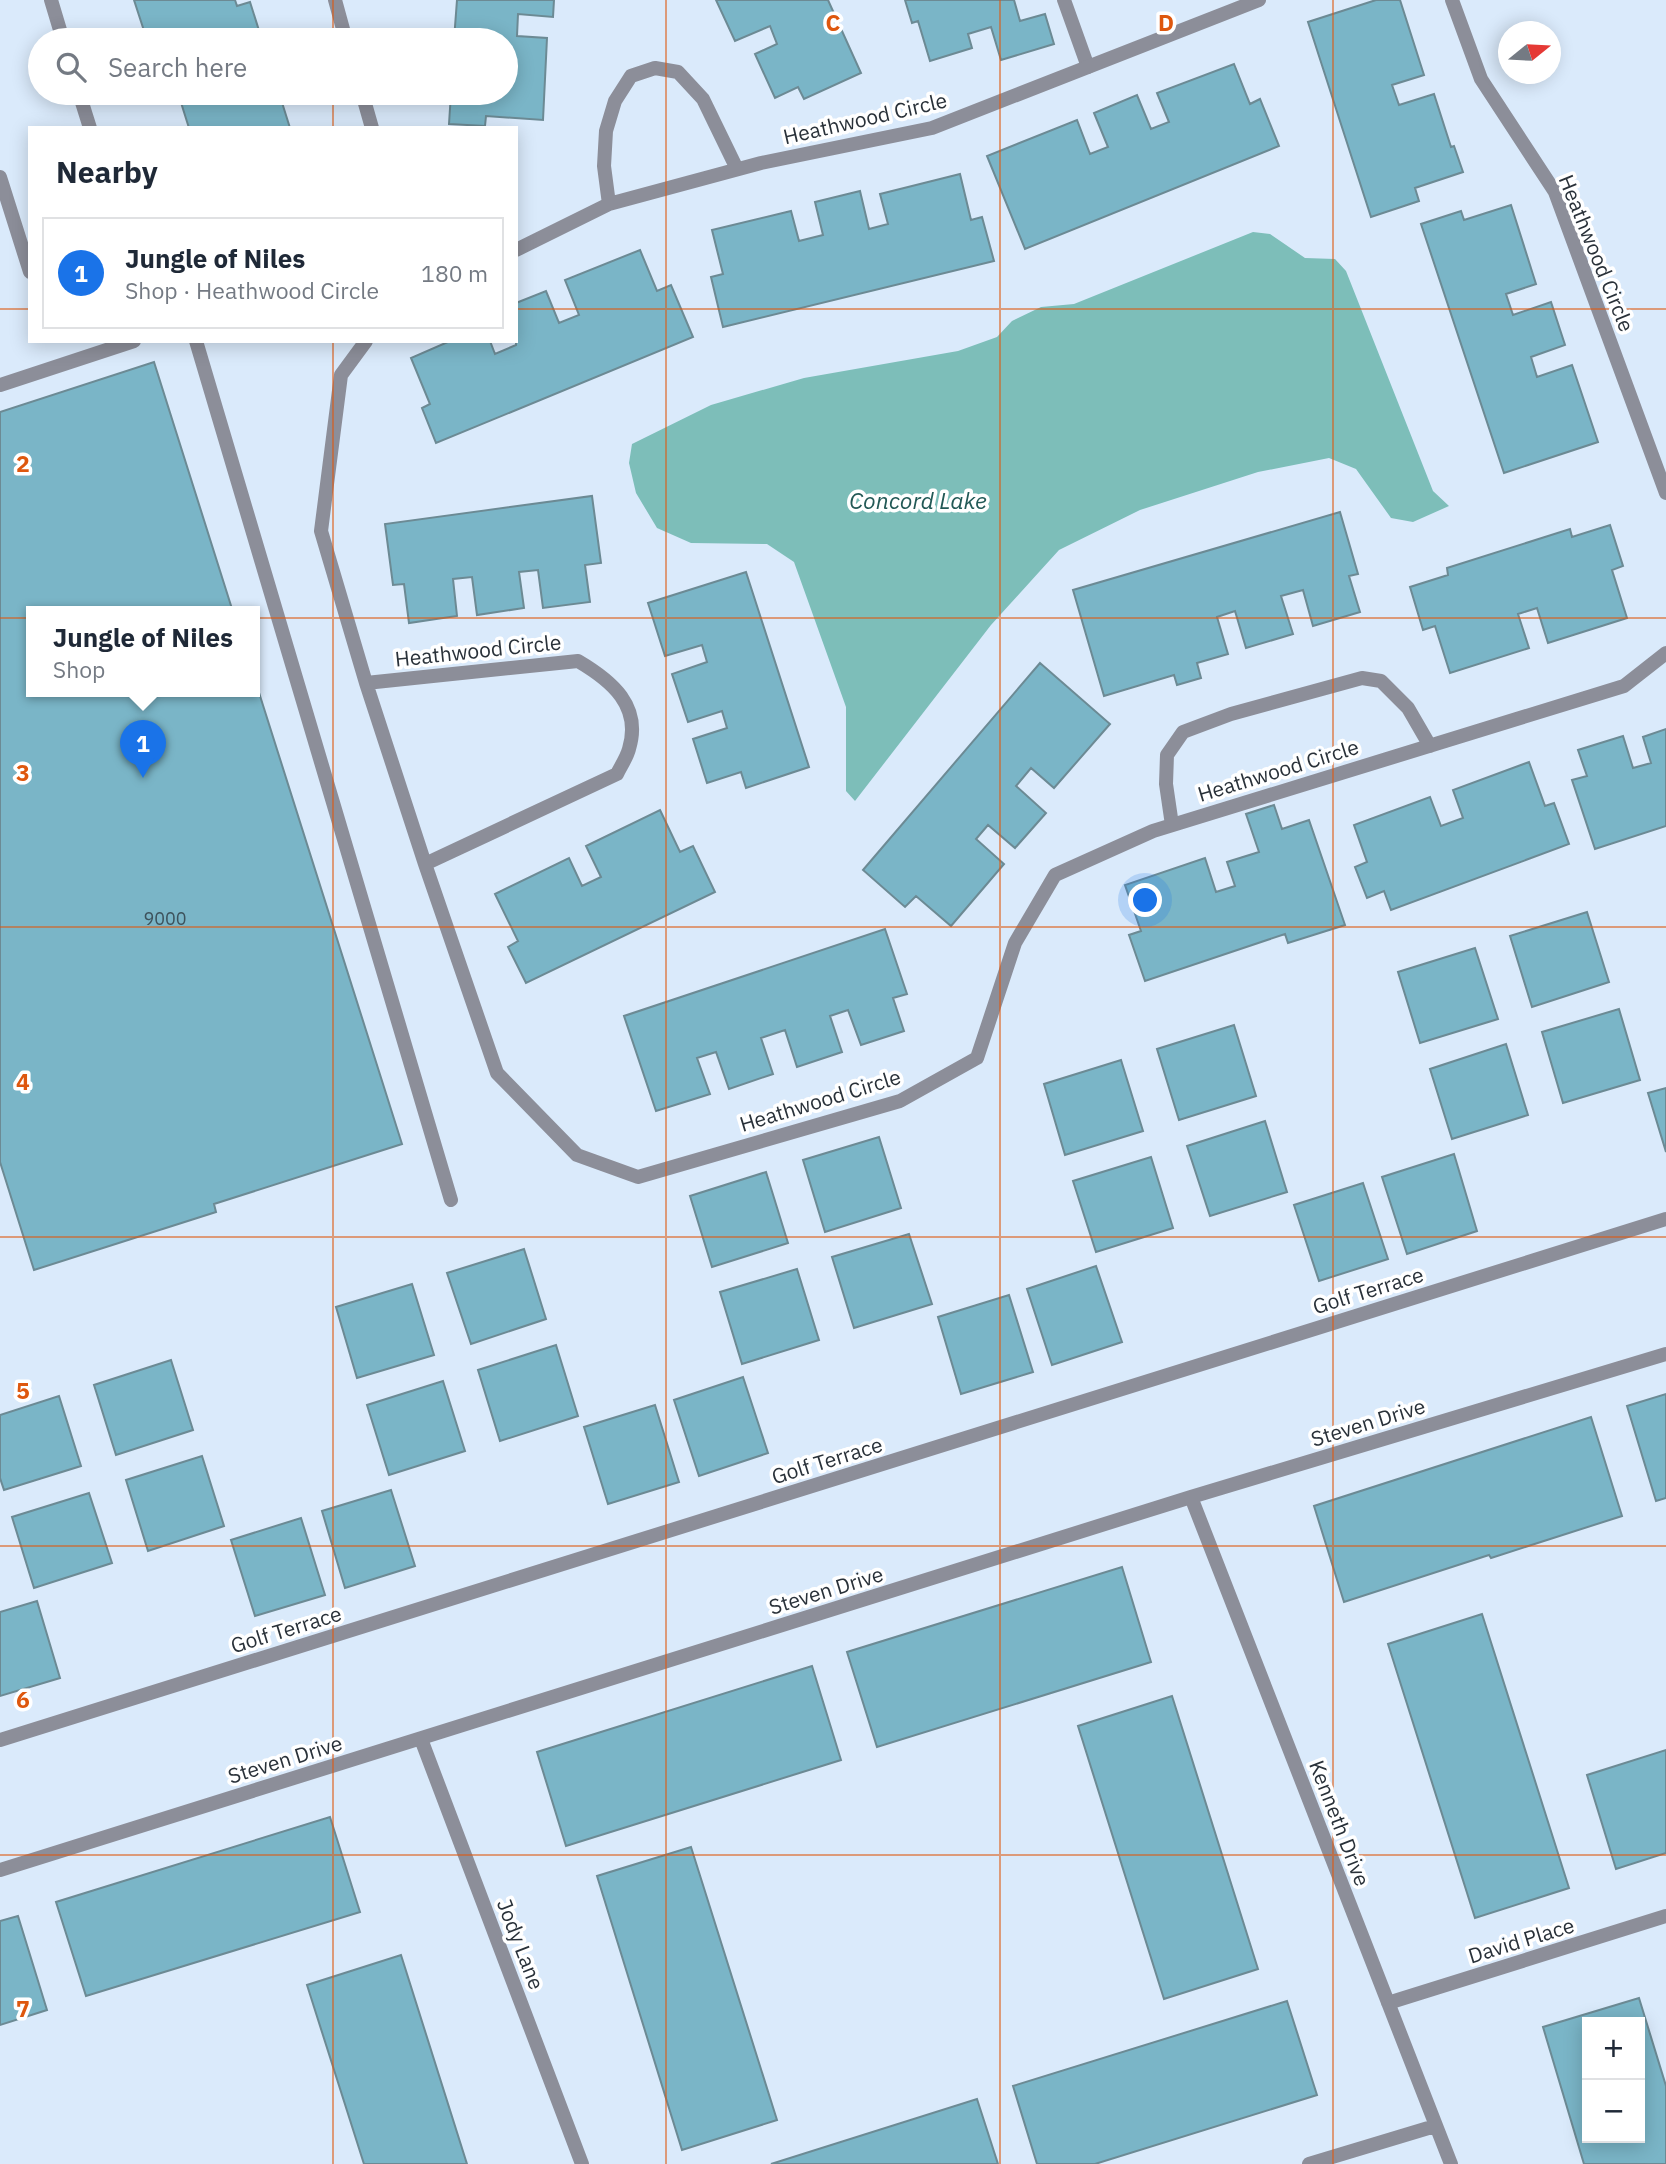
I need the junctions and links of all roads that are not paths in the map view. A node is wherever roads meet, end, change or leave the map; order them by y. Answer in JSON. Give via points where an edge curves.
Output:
{"nodes":[{"id":1,"x":51,"y":0,"type":"edge"},
{"id":2,"x":335,"y":0,"type":"edge"},
{"id":3,"x":1065,"y":0,"type":"edge"},
{"id":4,"x":1259,"y":0,"type":"edge"},
{"id":5,"x":1452,"y":0,"type":"edge"},
{"id":6,"x":59,"y":28,"type":"edge"},
{"id":7,"x":343,"y":28,"type":"edge"},
{"id":8,"x":1088,"y":67,"type":"junction"},
{"id":9,"x":83,"y":105,"type":"edge"},
{"id":10,"x":365,"y":105,"type":"edge"},
{"id":11,"x":89,"y":126,"type":"edge"},
{"id":12,"x":371,"y":126,"type":"edge"},
{"id":13,"x":737,"y":169,"type":"junction"},
{"id":14,"x":0,"y":177,"type":"edge"},
{"id":15,"x":609,"y":204,"type":"junction"},
{"id":16,"x":518,"y":249,"type":"edge"},
{"id":17,"x":28,"y":266,"type":"edge"},
{"id":18,"x":128,"y":343,"type":"edge"},
{"id":19,"x":197,"y":343,"type":"edge"},
{"id":20,"x":365,"y":343,"type":"edge"},
{"id":21,"x":0,"y":385,"type":"edge"},
{"id":22,"x":1666,"y":493,"type":"edge"},
{"id":23,"x":1666,"y":653,"type":"edge"},
{"id":24,"x":366,"y":683,"type":"junction"},
{"id":25,"x":1430,"y":746,"type":"junction"},
{"id":26,"x":1172,"y":825,"type":"junction"},
{"id":27,"x":425,"y":864,"type":"junction"},
{"id":28,"x":451,"y":1200,"type":"dead end"},
{"id":29,"x":1666,"y":1219,"type":"edge"},
{"id":30,"x":1666,"y":1353,"type":"edge"},
{"id":31,"x":1191,"y":1497,"type":"junction"},
{"id":32,"x":421,"y":1739,"type":"junction"},
{"id":33,"x":0,"y":1740,"type":"edge"},
{"id":34,"x":0,"y":1870,"type":"edge"},
{"id":35,"x":1666,"y":1916,"type":"edge"},
{"id":36,"x":1388,"y":2003,"type":"junction"},
{"id":37,"x":1436,"y":2126,"type":"junction"},
{"id":38,"x":582,"y":2164,"type":"edge"},
{"id":39,"x":1309,"y":2164,"type":"edge"},
{"id":40,"x":1451,"y":2164,"type":"edge"}],
"edges":[{"from":1,"to":6,"type":"street"},
{"from":2,"to":7,"type":"street"},
{"from":3,"to":8,"type":"street"},
{"from":4,"to":8,"type":"street","name":"Heathwood Circle"},
{"from":5,"to":22,"type":"street","name":"Heathwood Circle","via":[[1481,79],[1555,192]]},
{"from":8,"to":13,"type":"street","name":"Heathwood Circle","via":[[932,128]]},
{"from":9,"to":11,"type":"street"},
{"from":10,"to":12,"type":"street"},
{"from":13,"to":15,"type":"street","name":"Heathwood Circle"},
{"from":13,"to":15,"type":"street","via":[[703,99],[678,72],[655,68],[631,76],[615,101],[606,131]]},
{"from":14,"to":17,"type":"street"},
{"from":15,"to":16,"type":"street","name":"Heathwood Circle"},
{"from":18,"to":21,"type":"street"},
{"from":19,"to":28,"type":"street"},
{"from":20,"to":24,"type":"street","name":"Heathwood Circle","via":[[341,375],[321,531]]},
{"from":23,"to":25,"type":"street","name":"Heathwood Circle","via":[[1624,686]]},
{"from":24,"to":27,"type":"street","name":"Heathwood Circle"},
{"from":24,"to":27,"type":"street","name":"Heathwood Circle","via":[[578,661],[602,675],[632,716],[629,748],[617,774]]},
{"from":25,"to":26,"type":"street","name":"Heathwood Circle"},
{"from":25,"to":26,"type":"street","via":[[1408,708],[1381,681],[1362,678],[1231,714],[1183,732],[1167,755]]},
{"from":26,"to":27,"type":"street","name":"Heathwood Circle","via":[[1055,875],[1015,943],[977,1058],[900,1101],[638,1177],[577,1156],[497,1073]]},
{"from":29,"to":33,"type":"street","name":"Golf Terrace"},
{"from":30,"to":31,"type":"street","name":"Steven Drive"},
{"from":31,"to":32,"type":"street","name":"Steven Drive"},
{"from":31,"to":36,"type":"street","name":"Kenneth Drive"},
{"from":32,"to":34,"type":"street","name":"Steven Drive"},
{"from":32,"to":38,"type":"street","name":"Jody Lane"},
{"from":35,"to":36,"type":"street","name":"David Place"},
{"from":36,"to":37,"type":"street","name":"Kenneth Drive"},
{"from":37,"to":39,"type":"street"},
{"from":37,"to":40,"type":"street","name":"Kenneth Drive"}]}
